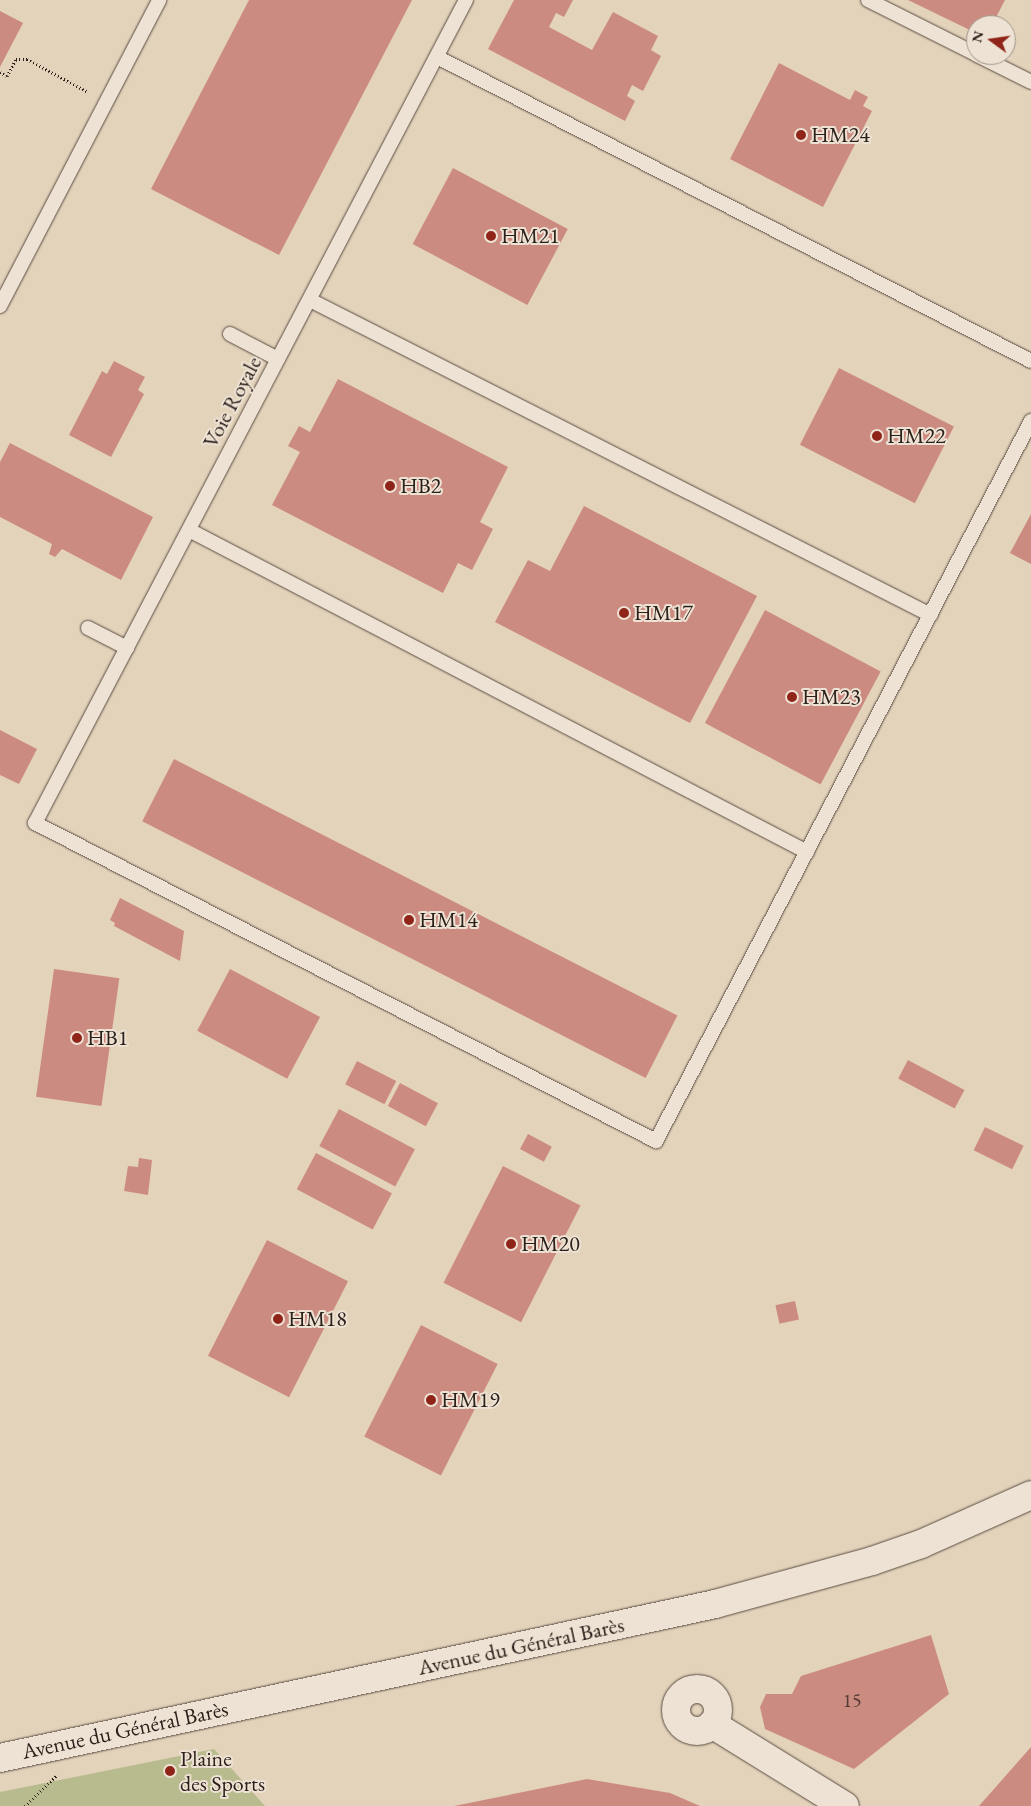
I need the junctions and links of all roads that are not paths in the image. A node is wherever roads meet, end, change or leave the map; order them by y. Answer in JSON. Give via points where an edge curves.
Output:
{"nodes":[{"id":1,"x":159,"y":0,"type":"edge"},
{"id":2,"x":466,"y":0,"type":"edge"},
{"id":3,"x":868,"y":0,"type":"edge"},
{"id":4,"x":966,"y":49,"type":"edge"},
{"id":5,"x":437,"y":57,"type":"junction"},
{"id":6,"x":997,"y":65,"type":"edge"},
{"id":7,"x":1031,"y":82,"type":"edge"},
{"id":8,"x":310,"y":300,"type":"junction"},
{"id":9,"x":0,"y":306,"type":"edge"},
{"id":10,"x":230,"y":334,"type":"dead end"},
{"id":11,"x":278,"y":359,"type":"junction"},
{"id":12,"x":1031,"y":361,"type":"edge"},
{"id":13,"x":1031,"y":421,"type":"edge"},
{"id":14,"x":189,"y":530,"type":"junction"},
{"id":15,"x":931,"y":615,"type":"junction"},
{"id":16,"x":88,"y":628,"type":"dead end"},
{"id":17,"x":126,"y":648,"type":"junction"},
{"id":18,"x":807,"y":852,"type":"junction"},
{"id":19,"x":1031,"y":1495,"type":"edge"},
{"id":20,"x":712,"y":1724,"type":"dead end"},
{"id":21,"x":0,"y":1758,"type":"edge"},
{"id":22,"x":845,"y":1806,"type":"edge"}],
"edges":[{"from":1,"to":9,"type":"lane"},
{"from":2,"to":5,"type":"lane","name":"Voie Royale"},
{"from":3,"to":4,"type":"lane"},
{"from":5,"to":8,"type":"lane","name":"Voie Royale"},
{"from":5,"to":12,"type":"lane"},
{"from":6,"to":7,"type":"lane"},
{"from":8,"to":11,"type":"lane","name":"Voie Royale"},
{"from":8,"to":15,"type":"lane"},
{"from":10,"to":11,"type":"lane"},
{"from":11,"to":14,"type":"lane","name":"Voie Royale"},
{"from":13,"to":15,"type":"lane"},
{"from":14,"to":17,"type":"lane","name":"Voie Royale"},
{"from":14,"to":18,"type":"lane"},
{"from":15,"to":18,"type":"lane"},
{"from":16,"to":17,"type":"lane"},
{"from":17,"to":18,"type":"lane","name":"Voie Royale","via":[[35,824],[656,1141]]},
{"from":19,"to":21,"type":"main road","name":"Avenue du Général Barès","via":[[921,1544],[715,1604]]},
{"from":20,"to":22,"type":"main road"}]}
